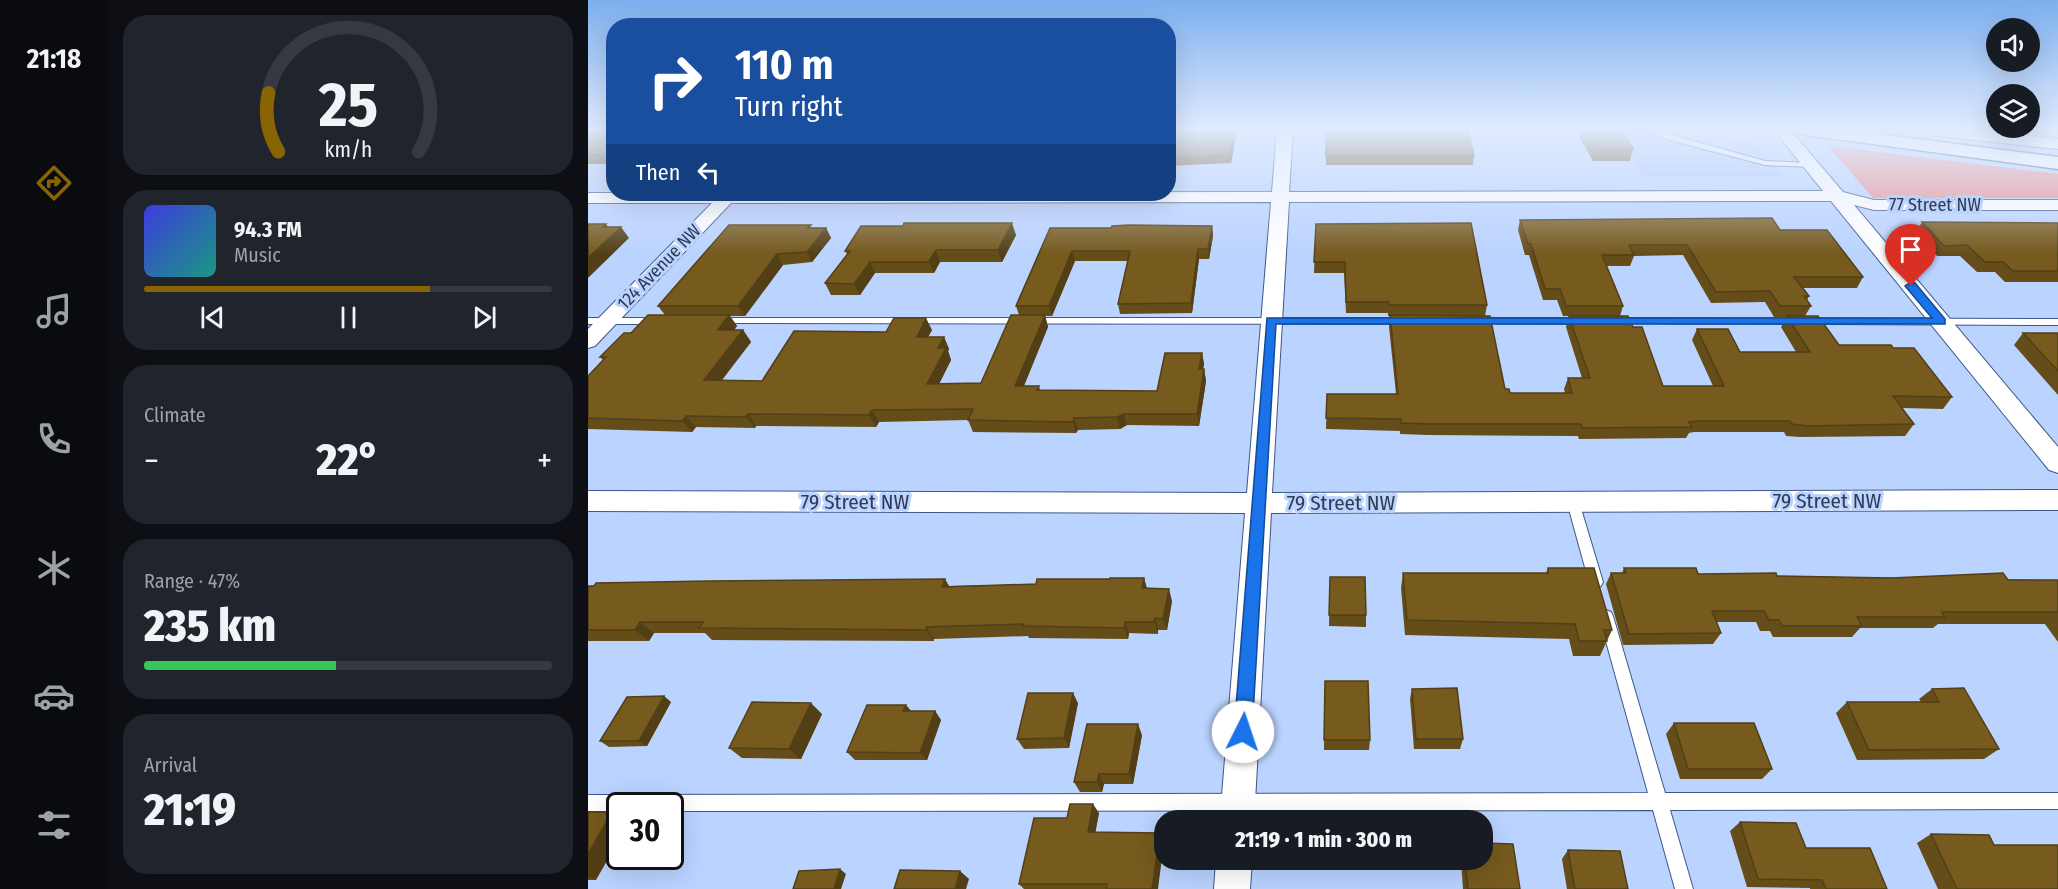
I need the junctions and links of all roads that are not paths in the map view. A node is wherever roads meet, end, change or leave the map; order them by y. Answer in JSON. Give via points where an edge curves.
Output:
{"nodes":[{"id":1,"x":1282,"y":171,"type":"edge"},
{"id":2,"x":1816,"y":171,"type":"edge"},
{"id":3,"x":1836,"y":196,"type":"junction"},
{"id":4,"x":588,"y":198,"type":"edge"},
{"id":5,"x":606,"y":198,"type":"edge"},
{"id":6,"x":1176,"y":198,"type":"edge"},
{"id":7,"x":1280,"y":198,"type":"junction"},
{"id":8,"x":722,"y":201,"type":"edge"},
{"id":9,"x":2058,"y":205,"type":"edge"},
{"id":10,"x":598,"y":321,"type":"edge"},
{"id":11,"x":666,"y":321,"type":"edge"},
{"id":12,"x":702,"y":321,"type":"edge"},
{"id":13,"x":1271,"y":321,"type":"junction"},
{"id":14,"x":1421,"y":321,"type":"edge"},
{"id":15,"x":1467,"y":321,"type":"edge"},
{"id":16,"x":1597,"y":321,"type":"edge"},
{"id":17,"x":1608,"y":321,"type":"edge"},
{"id":18,"x":1941,"y":322,"type":"junction"},
{"id":19,"x":2058,"y":322,"type":"edge"},
{"id":20,"x":588,"y":341,"type":"edge"},
{"id":21,"x":2058,"y":464,"type":"edge"},
{"id":22,"x":2058,"y":500,"type":"edge"},
{"id":23,"x":588,"y":501,"type":"edge"},
{"id":24,"x":1573,"y":502,"type":"junction"},
{"id":25,"x":1259,"y":503,"type":"junction"},
{"id":26,"x":2058,"y":801,"type":"edge"},
{"id":27,"x":1660,"y":802,"type":"junction"},
{"id":28,"x":588,"y":803,"type":"edge"},
{"id":29,"x":1156,"y":810,"type":"edge"},
{"id":30,"x":1237,"y":810,"type":"edge"},
{"id":31,"x":1284,"y":810,"type":"edge"},
{"id":32,"x":1233,"y":870,"type":"edge"},
{"id":33,"x":1232,"y":889,"type":"edge"},
{"id":34,"x":1683,"y":889,"type":"edge"}],
"edges":[{"from":1,"to":7,"type":"street"},
{"from":2,"to":3,"type":"street"},
{"from":3,"to":7,"type":"street","name":"77 Street NW"},
{"from":3,"to":9,"type":"street","name":"77 Street NW","via":[[1874,205]]},
{"from":3,"to":18,"type":"street"},
{"from":4,"to":5,"type":"street","name":"77 Street NW"},
{"from":6,"to":7,"type":"street","name":"77 Street NW"},
{"from":7,"to":13,"type":"street"},
{"from":8,"to":10,"type":"street","name":"124 Avenue NW"},
{"from":10,"to":11,"type":"lane"},
{"from":10,"to":20,"type":"street","name":"124 Avenue NW"},
{"from":12,"to":13,"type":"lane"},
{"from":13,"to":14,"type":"lane"},
{"from":13,"to":25,"type":"street"},
{"from":15,"to":16,"type":"lane"},
{"from":17,"to":18,"type":"lane"},
{"from":18,"to":19,"type":"lane"},
{"from":18,"to":21,"type":"street"},
{"from":22,"to":24,"type":"street","name":"79 Street NW"},
{"from":23,"to":25,"type":"street","name":"79 Street NW"},
{"from":24,"to":25,"type":"street","name":"79 Street NW"},
{"from":24,"to":27,"type":"lane"},
{"from":25,"to":30,"type":"street"},
{"from":26,"to":27,"type":"lane"},
{"from":27,"to":31,"type":"lane"},
{"from":27,"to":34,"type":"lane"},
{"from":28,"to":29,"type":"lane"},
{"from":32,"to":33,"type":"street"}]}
